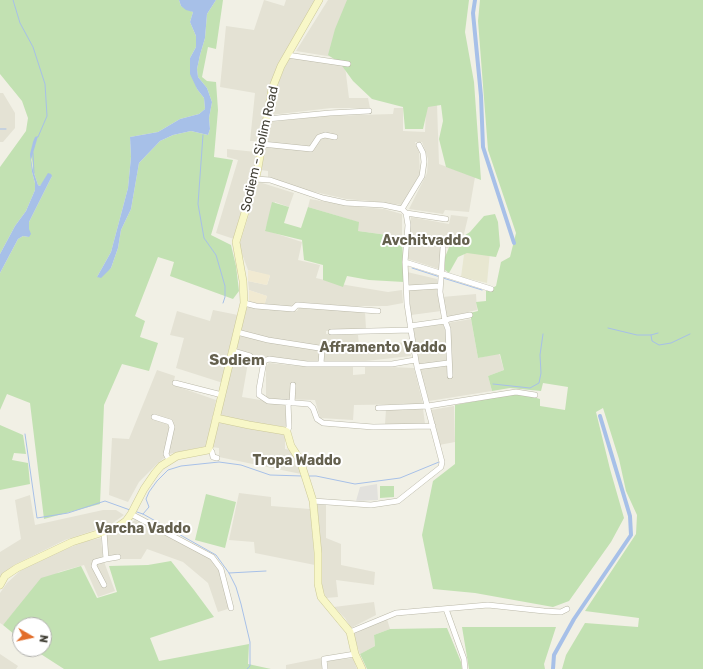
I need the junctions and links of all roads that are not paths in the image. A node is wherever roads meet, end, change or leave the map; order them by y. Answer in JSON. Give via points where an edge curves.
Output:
{"nodes":[{"id":1,"x":318,"y":0,"type":"edge"},
{"id":2,"x":287,"y":55,"type":"junction"},
{"id":3,"x":348,"y":64,"type":"dead end"},
{"id":4,"x":368,"y":111,"type":"dead end"},
{"id":5,"x":267,"y":119,"type":"junction"},
{"id":6,"x":335,"y":137,"type":"dead end"},
{"id":7,"x":262,"y":144,"type":"junction"},
{"id":8,"x":419,"y":145,"type":"dead end"},
{"id":9,"x":255,"y":179,"type":"junction"},
{"id":10,"x":404,"y":211,"type":"junction"},
{"id":11,"x":446,"y":219,"type":"dead end"},
{"id":12,"x":444,"y":248,"type":"dead end"},
{"id":13,"x":405,"y":262,"type":"junction"},
{"id":14,"x":441,"y":273,"type":"junction"},
{"id":15,"x":440,"y":286,"type":"junction"},
{"id":16,"x":407,"y":288,"type":"junction"},
{"id":17,"x":491,"y":289,"type":"dead end"},
{"id":18,"x":244,"y":303,"type":"junction"},
{"id":19,"x":378,"y":310,"type":"dead end"},
{"id":20,"x":470,"y":315,"type":"dead end"},
{"id":21,"x":445,"y":321,"type":"junction"},
{"id":22,"x":411,"y":328,"type":"junction"},
{"id":23,"x":237,"y":332,"type":"junction"},
{"id":24,"x":331,"y":332,"type":"dead end"},
{"id":25,"x":233,"y":351,"type":"junction"},
{"id":26,"x":415,"y":360,"type":"junction"},
{"id":27,"x":264,"y":361,"type":"junction"},
{"id":28,"x":321,"y":363,"type":"junction"},
{"id":29,"x":448,"y":363,"type":"junction"},
{"id":30,"x":417,"y":367,"type":"junction"},
{"id":31,"x":450,"y":376,"type":"dead end"},
{"id":32,"x":175,"y":383,"type":"dead end"},
{"id":33,"x":293,"y":385,"type":"dead end"},
{"id":34,"x":222,"y":395,"type":"junction"},
{"id":35,"x":535,"y":395,"type":"dead end"},
{"id":36,"x":290,"y":402,"type":"junction"},
{"id":37,"x":428,"y":406,"type":"junction"},
{"id":38,"x":378,"y":408,"type":"dead end"},
{"id":39,"x":154,"y":417,"type":"dead end"},
{"id":40,"x":216,"y":418,"type":"junction"},
{"id":41,"x":433,"y":426,"type":"junction"},
{"id":42,"x":287,"y":432,"type":"junction"},
{"id":43,"x":210,"y":448,"type":"junction"},
{"id":44,"x":217,"y":458,"type":"dead end"},
{"id":45,"x":168,"y":460,"type":"junction"},
{"id":46,"x":313,"y":501,"type":"junction"},
{"id":47,"x":132,"y":512,"type":"junction"},
{"id":48,"x":104,"y":532,"type":"junction"},
{"id":49,"x":118,"y":557,"type":"dead end"},
{"id":50,"x":106,"y":559,"type":"junction"},
{"id":51,"x":0,"y":585,"type":"edge"},
{"id":52,"x":104,"y":585,"type":"dead end"},
{"id":53,"x":231,"y":608,"type":"dead end"},
{"id":54,"x":446,"y":609,"type":"junction"},
{"id":55,"x":567,"y":609,"type":"dead end"},
{"id":56,"x":350,"y":632,"type":"junction"},
{"id":57,"x":356,"y":654,"type":"junction"},
{"id":58,"x":325,"y":669,"type":"edge"},
{"id":59,"x":362,"y":669,"type":"edge"},
{"id":60,"x":465,"y":669,"type":"edge"}],
"edges":[{"from":1,"to":2,"type":"main road","name":"Sodiem - Siolim Road"},
{"from":2,"to":3,"type":"street"},
{"from":2,"to":5,"type":"main road","name":"Sodiem - Siolim Road","via":[[272,89]]},
{"from":4,"to":5,"type":"street","via":[[330,112]]},
{"from":5,"to":7,"type":"main road","name":"Sodiem - Siolim Road"},
{"from":6,"to":7,"type":"street","via":[[319,137],[311,148]]},
{"from":7,"to":9,"type":"main road","name":"Sodiem - Siolim Road"},
{"from":8,"to":10,"type":"street","via":[[424,162],[422,176]]},
{"from":9,"to":10,"type":"street","via":[[270,180],[346,203],[383,205]]},
{"from":9,"to":18,"type":"main road","name":"Sodiem - Siolim Road","via":[[236,242]]},
{"from":10,"to":11,"type":"street"},
{"from":10,"to":13,"type":"street","via":[[408,225]]},
{"from":12,"to":14,"type":"street"},
{"from":13,"to":14,"type":"street"},
{"from":13,"to":16,"type":"street"},
{"from":14,"to":15,"type":"street"},
{"from":14,"to":17,"type":"street"},
{"from":15,"to":16,"type":"street"},
{"from":15,"to":21,"type":"street"},
{"from":16,"to":22,"type":"street"},
{"from":18,"to":19,"type":"street","via":[[293,309],[297,305]]},
{"from":18,"to":23,"type":"main road","name":"Sodiem - Siolim Road"},
{"from":20,"to":21,"type":"street"},
{"from":21,"to":22,"type":"street"},
{"from":21,"to":29,"type":"street","via":[[448,329]]},
{"from":22,"to":24,"type":"street"},
{"from":22,"to":26,"type":"street"},
{"from":23,"to":25,"type":"main road","name":"Sodiem - Siolim Road"},
{"from":23,"to":28,"type":"street","via":[[319,348],[322,350]]},
{"from":25,"to":27,"type":"street"},
{"from":25,"to":34,"type":"main road","name":"Sodiem - Siolim Road"},
{"from":26,"to":28,"type":"street","via":[[392,364]]},
{"from":26,"to":30,"type":"street"},
{"from":27,"to":28,"type":"street","via":[[268,359],[300,364]]},
{"from":27,"to":36,"type":"street","via":[[260,395],[268,401]]},
{"from":29,"to":30,"type":"street"},
{"from":29,"to":31,"type":"street"},
{"from":30,"to":37,"type":"street"},
{"from":32,"to":34,"type":"street"},
{"from":33,"to":36,"type":"street"},
{"from":34,"to":40,"type":"main road","name":"Sodiem - Siolim Road"},
{"from":35,"to":37,"type":"street","via":[[516,392]]},
{"from":36,"to":41,"type":"street","via":[[309,404],[317,419],[324,423],[373,427]]},
{"from":36,"to":42,"type":"street"},
{"from":37,"to":38,"type":"street"},
{"from":37,"to":41,"type":"street"},
{"from":39,"to":45,"type":"street","via":[[170,422],[172,427],[166,454]]},
{"from":40,"to":42,"type":"main road"},
{"from":40,"to":43,"type":"main road","name":"Sodiem - Siolim Road"},
{"from":41,"to":46,"type":"street","via":[[441,467],[398,501],[371,505]]},
{"from":42,"to":46,"type":"main road","via":[[291,446],[300,460]]},
{"from":43,"to":44,"type":"street","via":[[213,457]]},
{"from":43,"to":45,"type":"main road"},
{"from":45,"to":47,"type":"main road","via":[[155,473]]},
{"from":46,"to":56,"type":"main road","via":[[321,597]]},
{"from":47,"to":48,"type":"main road","via":[[126,521]]},
{"from":47,"to":53,"type":"street","via":[[212,557],[221,569]]},
{"from":48,"to":50,"type":"street"},
{"from":48,"to":51,"type":"main road","via":[[72,542],[17,568],[5,576]]},
{"from":49,"to":50,"type":"street"},
{"from":50,"to":52,"type":"street","via":[[95,562],[94,566]]},
{"from":54,"to":55,"type":"street","via":[[488,605],[561,612]]},
{"from":54,"to":56,"type":"street","via":[[396,613]]},
{"from":54,"to":60,"type":"street","via":[[464,659]]},
{"from":56,"to":57,"type":"main road"},
{"from":57,"to":58,"type":"street","via":[[324,659]]},
{"from":57,"to":59,"type":"main road"}]}
